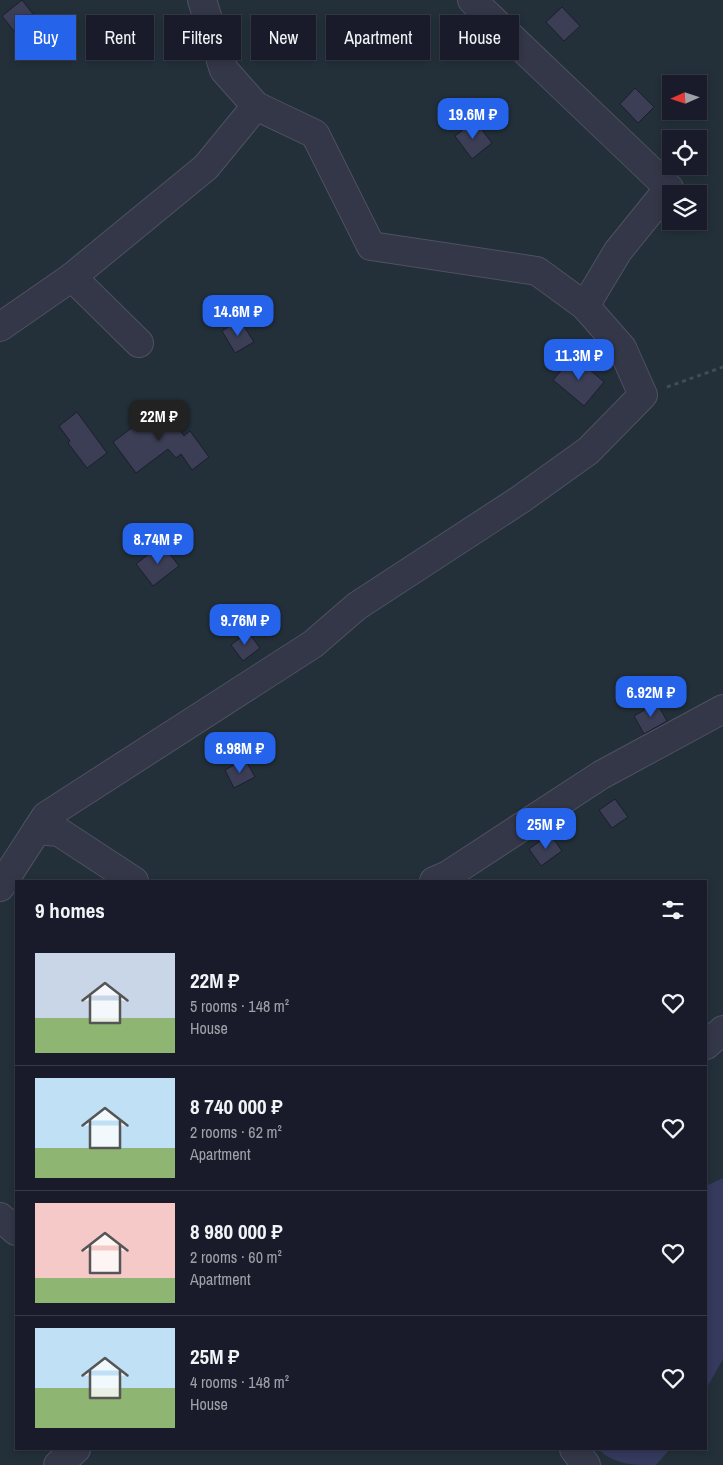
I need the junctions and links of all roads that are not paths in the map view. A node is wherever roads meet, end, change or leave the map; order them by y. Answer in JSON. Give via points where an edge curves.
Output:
{"nodes":[{"id":1,"x":202,"y":0,"type":"edge"},
{"id":2,"x":472,"y":0,"type":"edge"},
{"id":3,"x":256,"y":106,"type":"junction"},
{"id":4,"x":72,"y":276,"type":"junction"},
{"id":5,"x":585,"y":306,"type":"junction"},
{"id":6,"x":0,"y":327,"type":"edge"},
{"id":7,"x":139,"y":343,"type":"dead end"},
{"id":8,"x":723,"y":709,"type":"edge"},
{"id":9,"x":37,"y":830,"type":"junction"},
{"id":10,"x":444,"y":879,"type":"edge"},
{"id":11,"x":132,"y":880,"type":"edge"},
{"id":12,"x":0,"y":887,"type":"edge"},
{"id":13,"x":723,"y":1030,"type":"edge"},
{"id":14,"x":707,"y":1043,"type":"edge"},
{"id":15,"x":0,"y":1217,"type":"edge"},
{"id":16,"x":15,"y":1230,"type":"edge"},
{"id":17,"x":75,"y":1450,"type":"edge"},
{"id":18,"x":575,"y":1450,"type":"edge"},
{"id":19,"x":58,"y":1465,"type":"edge"},
{"id":20,"x":586,"y":1465,"type":"edge"}],
"edges":[{"from":1,"to":3,"type":"lane","via":[[224,70]]},
{"from":2,"to":5,"type":"lane","via":[[669,188],[618,251]]},
{"from":3,"to":4,"type":"lane","via":[[206,167]]},
{"from":3,"to":5,"type":"lane","via":[[315,134],[371,246],[537,271]]},
{"from":4,"to":6,"type":"lane"},
{"from":4,"to":7,"type":"lane"},
{"from":5,"to":9,"type":"lane","via":[[622,348],[643,395],[588,450],[528,494],[357,606],[313,644],[46,816]]},
{"from":8,"to":10,"type":"lane","via":[[601,775]]},
{"from":9,"to":11,"type":"lane","via":[[59,832]]},
{"from":9,"to":12,"type":"lane"},
{"from":13,"to":14,"type":"lane"},
{"from":15,"to":16,"type":"lane"},
{"from":17,"to":19,"type":"lane"},
{"from":18,"to":20,"type":"lane"}]}
